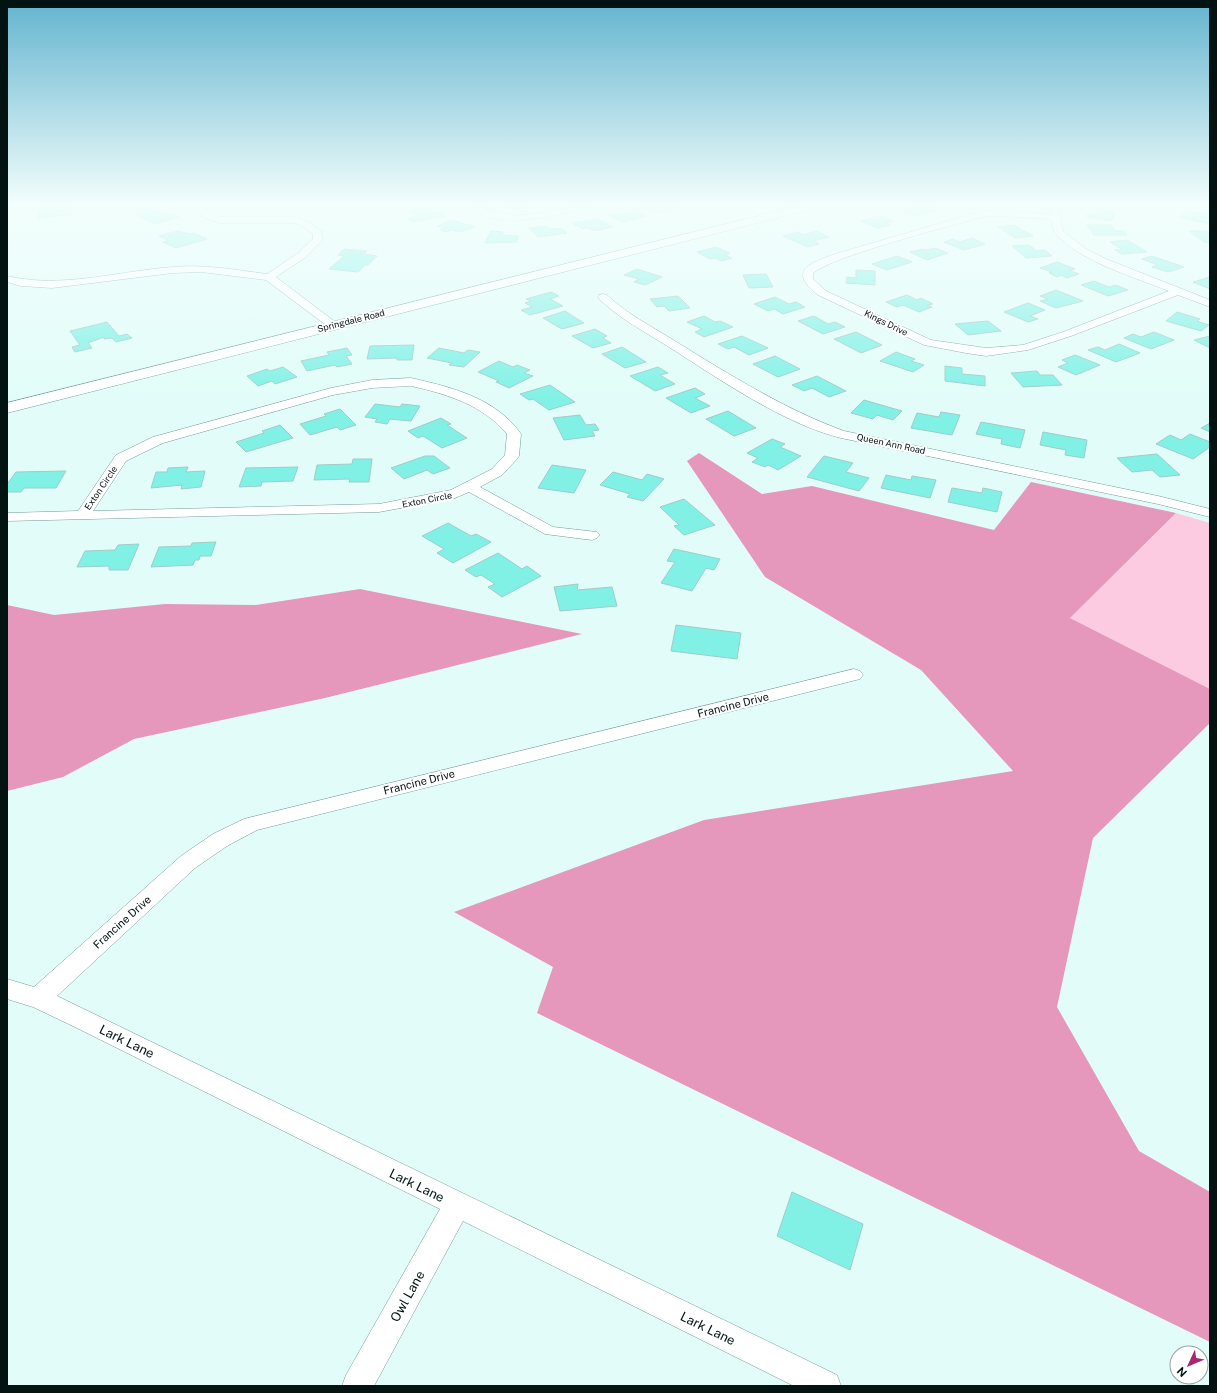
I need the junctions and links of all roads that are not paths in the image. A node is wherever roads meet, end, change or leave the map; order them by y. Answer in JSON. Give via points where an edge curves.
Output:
{"nodes":[{"id":1,"x":164,"y":271,"type":"edge"},
{"id":2,"x":216,"y":271,"type":"edge"},
{"id":3,"x":279,"y":271,"type":"edge"},
{"id":4,"x":553,"y":271,"type":"edge"},
{"id":5,"x":809,"y":271,"type":"edge"},
{"id":6,"x":1128,"y":271,"type":"edge"},
{"id":7,"x":269,"y":278,"type":"junction"},
{"id":8,"x":7,"y":279,"type":"edge"},
{"id":9,"x":1179,"y":291,"type":"junction"},
{"id":10,"x":604,"y":298,"type":"dead end"},
{"id":11,"x":1210,"y":304,"type":"edge"},
{"id":12,"x":334,"y":326,"type":"junction"},
{"id":13,"x":7,"y":408,"type":"edge"},
{"id":14,"x":470,"y":487,"type":"junction"},
{"id":15,"x":1210,"y":513,"type":"edge"},
{"id":16,"x":83,"y":515,"type":"junction"},
{"id":17,"x":7,"y":517,"type":"edge"},
{"id":18,"x":592,"y":535,"type":"dead end"},
{"id":19,"x":854,"y":675,"type":"dead end"},
{"id":20,"x":7,"y":989,"type":"edge"},
{"id":21,"x":38,"y":998,"type":"junction"},
{"id":22,"x":457,"y":1205,"type":"junction"},
{"id":23,"x":357,"y":1386,"type":"edge"},
{"id":24,"x":826,"y":1386,"type":"edge"}],
"edges":[{"from":1,"to":8,"type":"street","via":[[52,285],[33,285]]},
{"from":2,"to":7,"type":"street"},
{"from":3,"to":7,"type":"street"},
{"from":4,"to":12,"type":"main road","name":"Springdale Road"},
{"from":5,"to":9,"type":"street","name":"Kings Drive","via":[[807,280],[812,286],[928,343],[986,352],[1024,348]]},
{"from":6,"to":9,"type":"street"},
{"from":7,"to":12,"type":"street"},
{"from":9,"to":11,"type":"street"},
{"from":10,"to":15,"type":"street","name":"Queen Ann Road","via":[[614,308],[687,354],[770,402],[824,428],[841,434]]},
{"from":12,"to":13,"type":"main road","name":"Springdale Road"},
{"from":14,"to":16,"type":"street","name":"Exton Circle","via":[[455,494],[379,508]]},
{"from":14,"to":16,"type":"street","name":"Exton Circle","via":[[497,472],[512,456],[514,434],[505,423],[474,401],[443,389],[411,382],[372,384],[331,392],[158,440],[121,458]]},
{"from":14,"to":18,"type":"street","via":[[550,531]]},
{"from":16,"to":17,"type":"street","name":"Exton Circle"},
{"from":19,"to":21,"type":"street","name":"Francine Drive","via":[[251,824],[220,840],[188,862]]},
{"from":20,"to":21,"type":"street","name":"Lark Lane"},
{"from":21,"to":22,"type":"street","name":"Lark Lane"},
{"from":22,"to":23,"type":"street","name":"Owl Lane"},
{"from":22,"to":24,"type":"street","name":"Lark Lane"}]}
